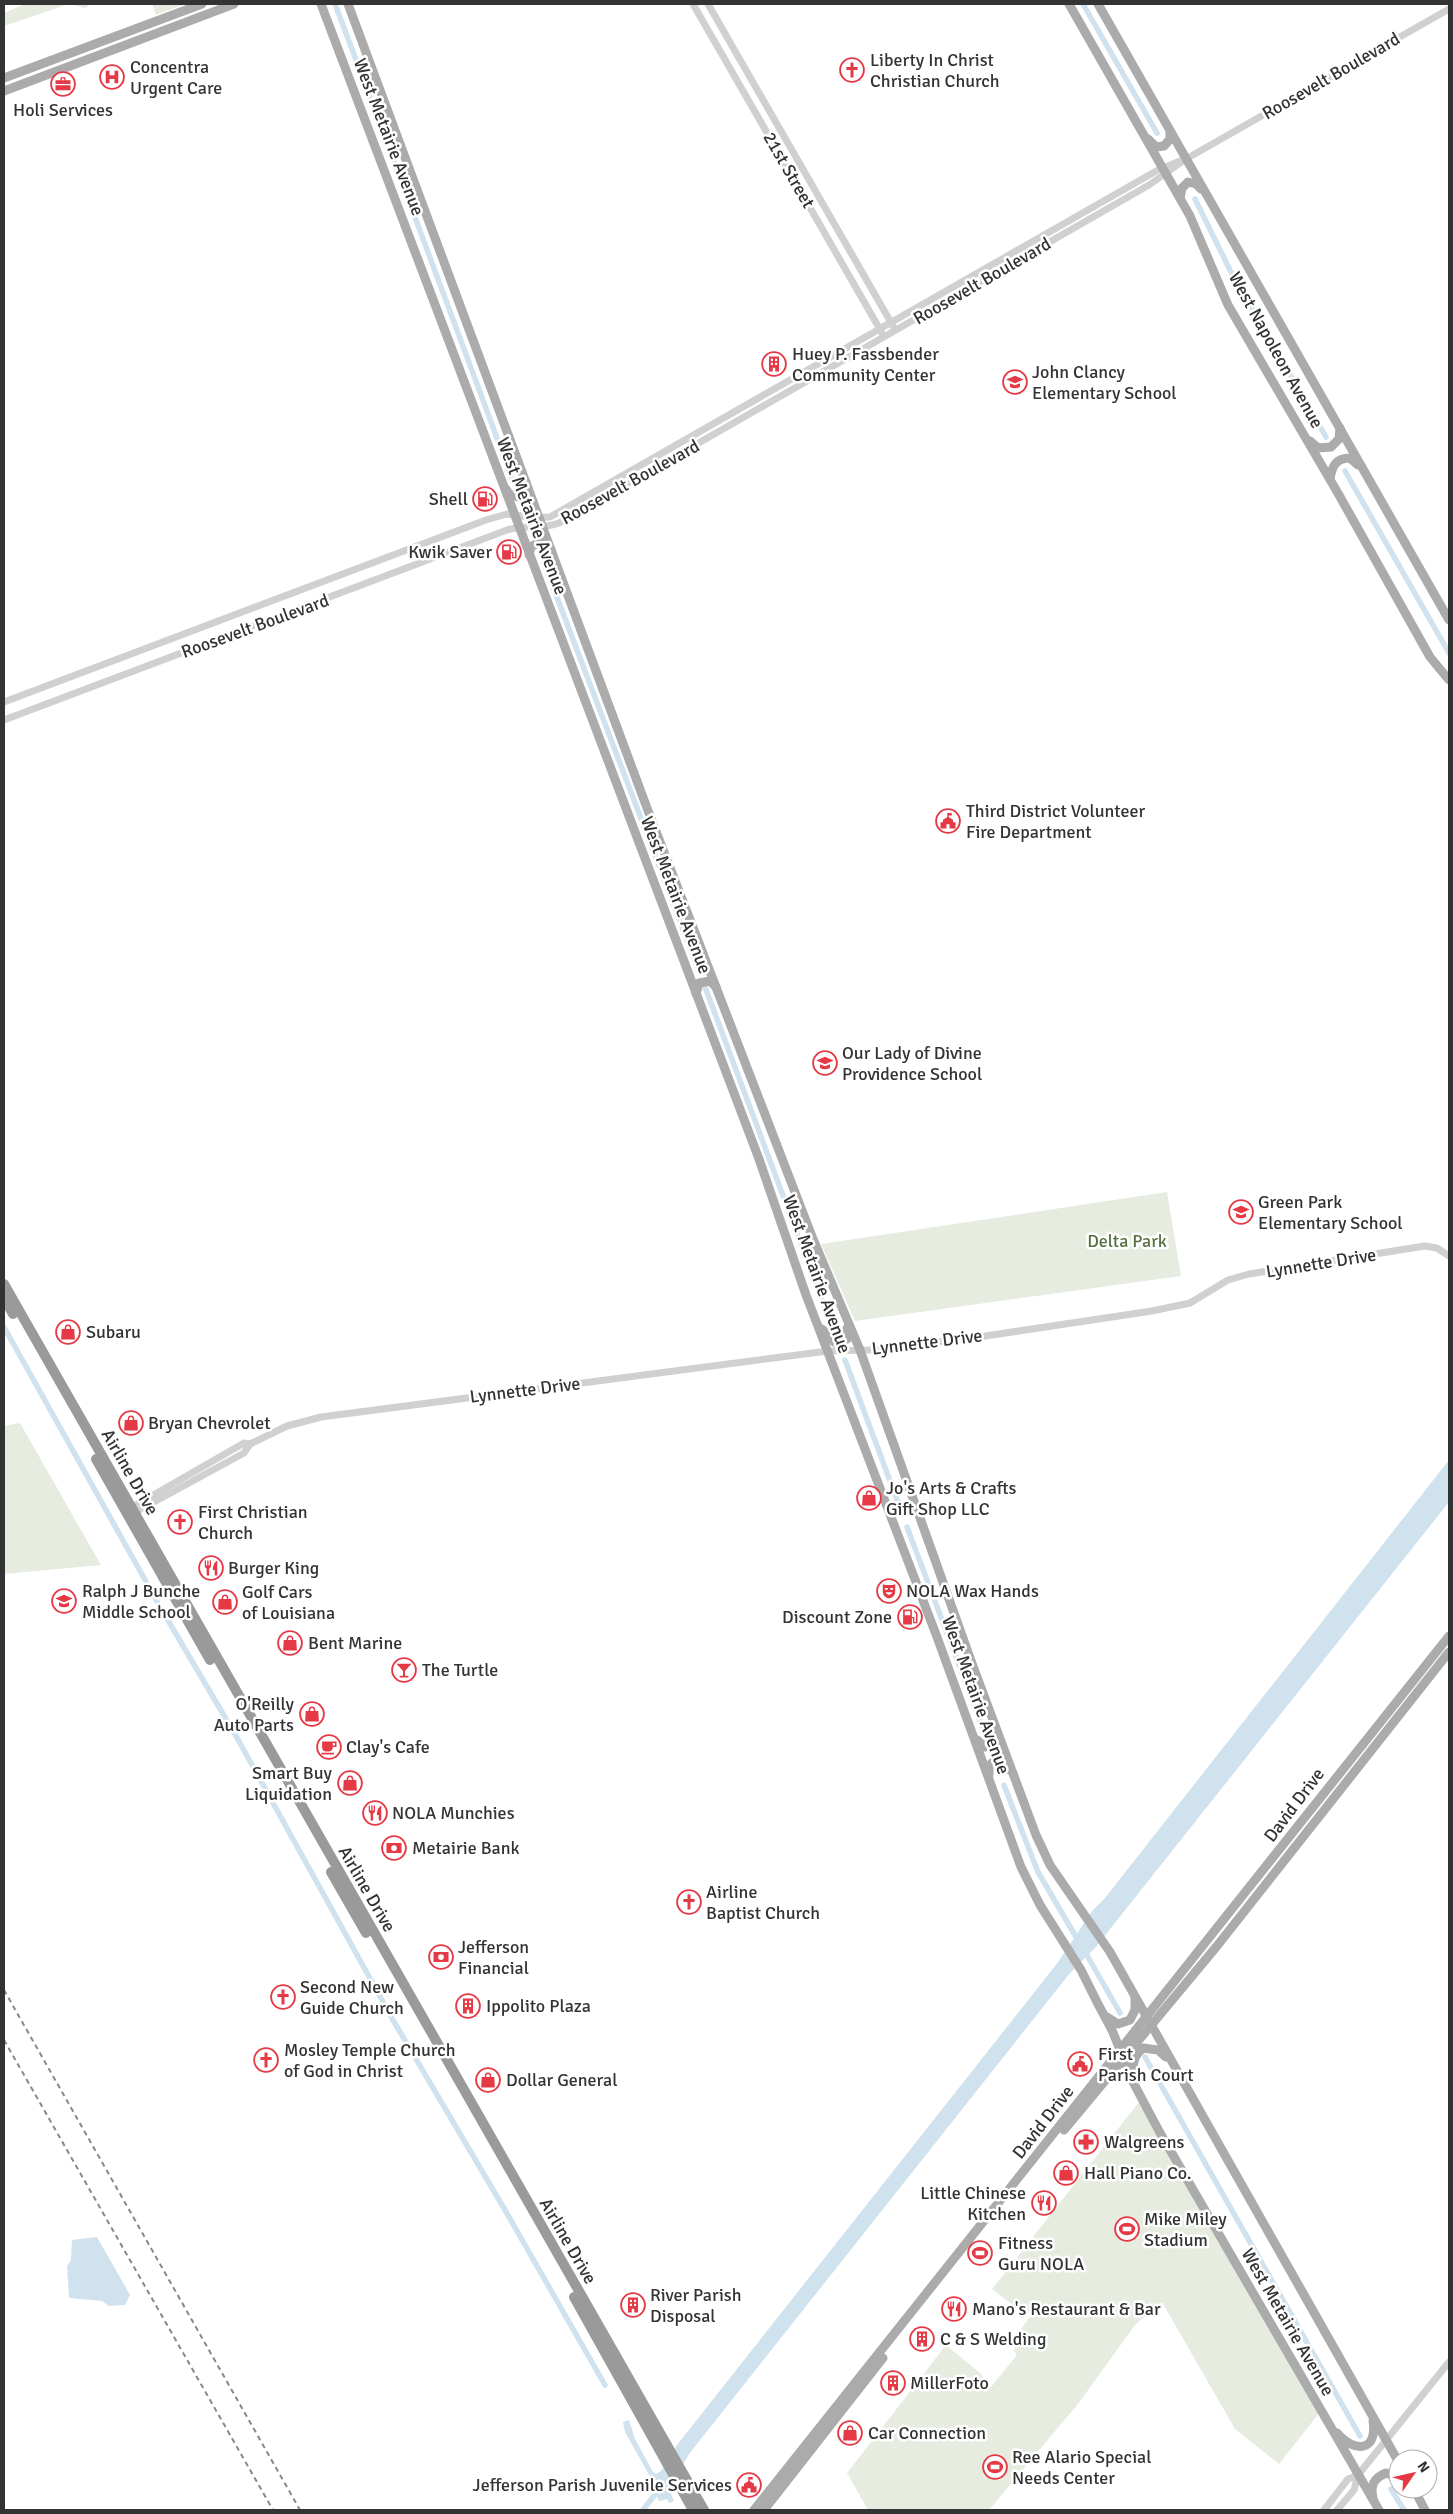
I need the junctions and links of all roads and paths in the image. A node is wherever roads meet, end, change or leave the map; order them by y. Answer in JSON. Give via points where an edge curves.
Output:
{"nodes":[{"id":1,"x":202,"y":4,"type":"edge"},
{"id":2,"x":234,"y":4,"type":"edge"},
{"id":3,"x":321,"y":4,"type":"edge"},
{"id":4,"x":348,"y":4,"type":"edge"},
{"id":5,"x":693,"y":4,"type":"edge"},
{"id":6,"x":708,"y":4,"type":"edge"},
{"id":7,"x":1069,"y":4,"type":"edge"},
{"id":8,"x":1098,"y":4,"type":"edge"},
{"id":9,"x":1449,"y":8,"type":"edge"},
{"id":10,"x":4,"y":78,"type":"edge"},
{"id":11,"x":4,"y":91,"type":"edge"},
{"id":12,"x":1170,"y":131,"type":"junction"},
{"id":13,"x":1145,"y":136,"type":"junction"},
{"id":14,"x":1186,"y":159,"type":"junction"},
{"id":15,"x":1165,"y":171,"type":"junction"},
{"id":16,"x":1206,"y":194,"type":"junction"},
{"id":17,"x":1180,"y":198,"type":"junction"},
{"id":18,"x":891,"y":322,"type":"junction"},
{"id":19,"x":880,"y":329,"type":"junction"},
{"id":20,"x":896,"y":331,"type":"junction"},
{"id":21,"x":885,"y":337,"type":"junction"},
{"id":22,"x":1340,"y":428,"type":"junction"},
{"id":23,"x":1306,"y":437,"type":"junction"},
{"id":24,"x":1364,"y":470,"type":"junction"},
{"id":25,"x":1330,"y":479,"type":"junction"},
{"id":26,"x":526,"y":480,"type":"junction"},
{"id":27,"x":503,"y":484,"type":"junction"},
{"id":28,"x":514,"y":514,"type":"junction"},
{"id":29,"x":540,"y":518,"type":"junction"},
{"id":30,"x":519,"y":526,"type":"junction"},
{"id":31,"x":544,"y":527,"type":"junction"},
{"id":32,"x":552,"y":549,"type":"junction"},
{"id":33,"x":529,"y":555,"type":"junction"},
{"id":34,"x":1449,"y":620,"type":"edge"},
{"id":35,"x":1449,"y":680,"type":"edge"},
{"id":36,"x":4,"y":702,"type":"edge"},
{"id":37,"x":4,"y":720,"type":"edge"},
{"id":38,"x":719,"y":991,"type":"junction"},
{"id":39,"x":696,"y":995,"type":"junction"},
{"id":40,"x":1449,"y":1256,"type":"edge"},
{"id":41,"x":4,"y":1284,"type":"edge"},
{"id":42,"x":4,"y":1298,"type":"edge"},
{"id":43,"x":846,"y":1317,"type":"junction"},
{"id":44,"x":814,"y":1319,"type":"junction"},
{"id":45,"x":860,"y":1350,"type":"junction"},
{"id":46,"x":828,"y":1351,"type":"junction"},
{"id":47,"x":78,"y":1422,"type":"junction"},
{"id":48,"x":131,"y":1512,"type":"junction"},
{"id":49,"x":1449,"y":1636,"type":"edge"},
{"id":50,"x":1449,"y":1652,"type":"edge"},
{"id":51,"x":997,"y":1731,"type":"junction"},
{"id":52,"x":974,"y":1735,"type":"junction"},
{"id":53,"x":989,"y":1775,"type":"junction"},
{"id":54,"x":1014,"y":1776,"type":"junction"},
{"id":55,"x":1135,"y":1997,"type":"junction"},
{"id":56,"x":1104,"y":2014,"type":"junction"},
{"id":57,"x":1146,"y":2016,"type":"junction"},
{"id":58,"x":1151,"y":2025,"type":"junction"},
{"id":59,"x":1122,"y":2054,"type":"junction"},
{"id":60,"x":1178,"y":2071,"type":"junction"},
{"id":61,"x":1147,"y":2109,"type":"junction"},
{"id":62,"x":1066,"y":2123,"type":"junction"},
{"id":63,"x":1449,"y":2362,"type":"edge"},
{"id":64,"x":1371,"y":2414,"type":"junction"},
{"id":65,"x":1324,"y":2417,"type":"junction"},
{"id":66,"x":1387,"y":2442,"type":"junction"},
{"id":67,"x":1391,"y":2449,"type":"edge"},
{"id":68,"x":676,"y":2472,"type":"junction"},
{"id":69,"x":1388,"y":2474,"type":"edge"},
{"id":70,"x":1358,"y":2475,"type":"junction"},
{"id":71,"x":1374,"y":2501,"type":"junction"},
{"id":72,"x":693,"y":2510,"type":"edge"},
{"id":73,"x":704,"y":2510,"type":"edge"},
{"id":74,"x":754,"y":2510,"type":"edge"},
{"id":75,"x":764,"y":2510,"type":"edge"},
{"id":76,"x":1324,"y":2510,"type":"edge"},
{"id":77,"x":1337,"y":2510,"type":"edge"},
{"id":78,"x":1379,"y":2510,"type":"edge"}],
"edges":[{"from":1,"to":10,"type":"main road"},
{"from":2,"to":11,"type":"main road"},
{"from":3,"to":27,"type":"main road","name":"West Metairie Avenue"},
{"from":4,"to":26,"type":"main road","name":"West Metairie Avenue"},
{"from":5,"to":19,"type":"street","name":"21st Street"},
{"from":6,"to":18,"type":"street","name":"21st Street"},
{"from":7,"to":13,"type":"main road","name":"West Napoleon Avenue"},
{"from":8,"to":12,"type":"main road","name":"West Napoleon Avenue"},
{"from":9,"to":14,"type":"street","name":"Roosevelt Boulevard"},
{"from":12,"to":13,"type":"main road","via":[[1170,139],[1164,146],[1156,147]]},
{"from":12,"to":14,"type":"main road","name":"West Napoleon Avenue"},
{"from":13,"to":15,"type":"main road","name":"West Napoleon Avenue"},
{"from":14,"to":15,"type":"street","name":"Roosevelt Boulevard"},
{"from":14,"to":16,"type":"main road","name":"West Napoleon Avenue"},
{"from":15,"to":17,"type":"main road","name":"West Napoleon Avenue"},
{"from":15,"to":18,"type":"street","name":"Roosevelt Boulevard"},
{"from":15,"to":20,"type":"street","name":"Roosevelt Boulevard"},
{"from":16,"to":17,"type":"main road","via":[[1196,184],[1188,182],[1182,188]]},
{"from":16,"to":22,"type":"main road","name":"West Napoleon Avenue"},
{"from":17,"to":23,"type":"main road","name":"West Napoleon Avenue","via":[[1228,305]]},
{"from":18,"to":19,"type":"street","name":"Roosevelt Boulevard"},
{"from":18,"to":20,"type":"street","name":"21st Street"},
{"from":19,"to":21,"type":"street","name":"21st Street"},
{"from":19,"to":29,"type":"street","name":"Roosevelt Boulevard","via":[[554,515]]},
{"from":20,"to":21,"type":"street","name":"Roosevelt Boulevard"},
{"from":21,"to":31,"type":"street","name":"Roosevelt Boulevard","via":[[562,521]]},
{"from":22,"to":23,"type":"main road","via":[[1339,439],[1331,447],[1318,448]]},
{"from":22,"to":24,"type":"main road","name":"West Napoleon Avenue"},
{"from":23,"to":25,"type":"main road","name":"West Napoleon Avenue"},
{"from":24,"to":25,"type":"main road","via":[[1350,458],[1343,458],[1333,466]]},
{"from":24,"to":34,"type":"main road","name":"West Napoleon Avenue"},
{"from":25,"to":35,"type":"main road","name":"West Napoleon Avenue","via":[[1430,657]]},
{"from":26,"to":27,"type":"main road","via":[[525,492],[518,497],[509,494]]},
{"from":26,"to":29,"type":"main road","name":"West Metairie Avenue"},
{"from":27,"to":28,"type":"main road","name":"West Metairie Avenue"},
{"from":28,"to":29,"type":"street","name":"Roosevelt Boulevard"},
{"from":28,"to":30,"type":"main road","name":"West Metairie Avenue"},
{"from":28,"to":36,"type":"street","name":"Roosevelt Boulevard","via":[[442,536]]},
{"from":29,"to":31,"type":"main road","name":"West Metairie Avenue"},
{"from":30,"to":31,"type":"street","name":"Roosevelt Boulevard"},
{"from":30,"to":33,"type":"main road","name":"West Metairie Avenue"},
{"from":30,"to":37,"type":"street","name":"Roosevelt Boulevard"},
{"from":31,"to":32,"type":"main road","name":"West Metairie Avenue"},
{"from":32,"to":33,"type":"main road","via":[[540,541],[531,547]]},
{"from":32,"to":38,"type":"main road","name":"West Metairie Avenue","via":[[647,808]]},
{"from":33,"to":39,"type":"main road","name":"West Metairie Avenue"},
{"from":38,"to":39,"type":"main road","via":[[710,980],[705,980],[699,983]]},
{"from":38,"to":43,"type":"main road","name":"West Metairie Avenue","via":[[812,1240]]},
{"from":39,"to":44,"type":"main road","name":"West Metairie Avenue","via":[[763,1170]]},
{"from":40,"to":45,"type":"street","name":"Lynnette Drive","via":[[1437,1248],[1425,1246],[1249,1274],[1228,1280],[1190,1303],[1152,1311],[972,1338]]},
{"from":41,"to":47,"type":"highway","name":"Airline Drive"},
{"from":42,"to":47,"type":"highway","name":"Airline Drive"},
{"from":43,"to":44,"type":"main road","via":[[848,1338],[841,1343],[826,1335]]},
{"from":43,"to":45,"type":"main road","name":"West Metairie Avenue"},
{"from":44,"to":46,"type":"main road","name":"West Metairie Avenue"},
{"from":45,"to":46,"type":"street","name":"Lynnette Drive"},
{"from":45,"to":51,"type":"main road","name":"West Metairie Avenue"},
{"from":46,"to":48,"type":"street","name":"Lynnette Drive","via":[[322,1417],[287,1426],[250,1444],[244,1453]]},
{"from":46,"to":52,"type":"main road","name":"West Metairie Avenue"},
{"from":47,"to":48,"type":"highway","name":"Airline Drive"},
{"from":48,"to":68,"type":"highway","name":"Airline Drive"},
{"from":49,"to":57,"type":"main road","name":"David Drive"},
{"from":50,"to":58,"type":"main road","name":"David Drive"},
{"from":51,"to":52,"type":"main road","via":[[996,1743],[991,1746],[980,1744]]},
{"from":51,"to":54,"type":"main road","name":"West Metairie Avenue"},
{"from":52,"to":53,"type":"main road","name":"West Metairie Avenue"},
{"from":53,"to":54,"type":"main road","via":[[989,1766],[999,1761]]},
{"from":53,"to":56,"type":"main road","name":"West Metairie Avenue","via":[[1021,1867]]},
{"from":54,"to":55,"type":"main road","name":"West Metairie Avenue","via":[[1050,1865],[1110,1952]]},
{"from":55,"to":56,"type":"main road","via":[[1136,2010],[1127,2022],[1112,2022]]},
{"from":55,"to":57,"type":"main road","name":"West Metairie Avenue"},
{"from":56,"to":59,"type":"main road","name":"West Metairie Avenue"},
{"from":57,"to":58,"type":"main road","name":"West Metairie Avenue"},
{"from":57,"to":59,"type":"main road","name":"David Drive"},
{"from":58,"to":59,"type":"main road","name":"David Drive"},
{"from":58,"to":60,"type":"main road","name":"West Metairie Avenue"},
{"from":59,"to":61,"type":"main road","name":"West Metairie Avenue"},
{"from":59,"to":62,"type":"main road","name":"David Drive"},
{"from":60,"to":61,"type":"main road","via":[[1158,2050],[1143,2048],[1137,2054],[1132,2063]]},
{"from":60,"to":64,"type":"main road","name":"West Metairie Avenue"},
{"from":61,"to":65,"type":"main road","name":"West Metairie Avenue"},
{"from":62,"to":74,"type":"main road","name":"David Drive"},
{"from":62,"to":75,"type":"main road","name":"David Drive"},
{"from":63,"to":66,"type":"street"},
{"from":64,"to":65,"type":"main road","via":[[1375,2435],[1364,2446],[1346,2443]]},
{"from":64,"to":66,"type":"main road","name":"West Metairie Avenue"},
{"from":65,"to":70,"type":"main road","name":"West Metairie Avenue"},
{"from":66,"to":67,"type":"main road","name":"West Metairie Avenue"},
{"from":66,"to":70,"type":"street"},
{"from":68,"to":72,"type":"highway","name":"Airline Drive"},
{"from":68,"to":73,"type":"highway","name":"Airline Drive"},
{"from":69,"to":71,"type":"main road","via":[[1377,2477],[1372,2491]]},
{"from":70,"to":71,"type":"main road","name":"West Metairie Avenue"},
{"from":70,"to":76,"type":"street","via":[[1348,2479]]},
{"from":70,"to":77,"type":"street","via":[[1354,2490]]},
{"from":71,"to":78,"type":"main road","name":"West Metairie Avenue"}]}
